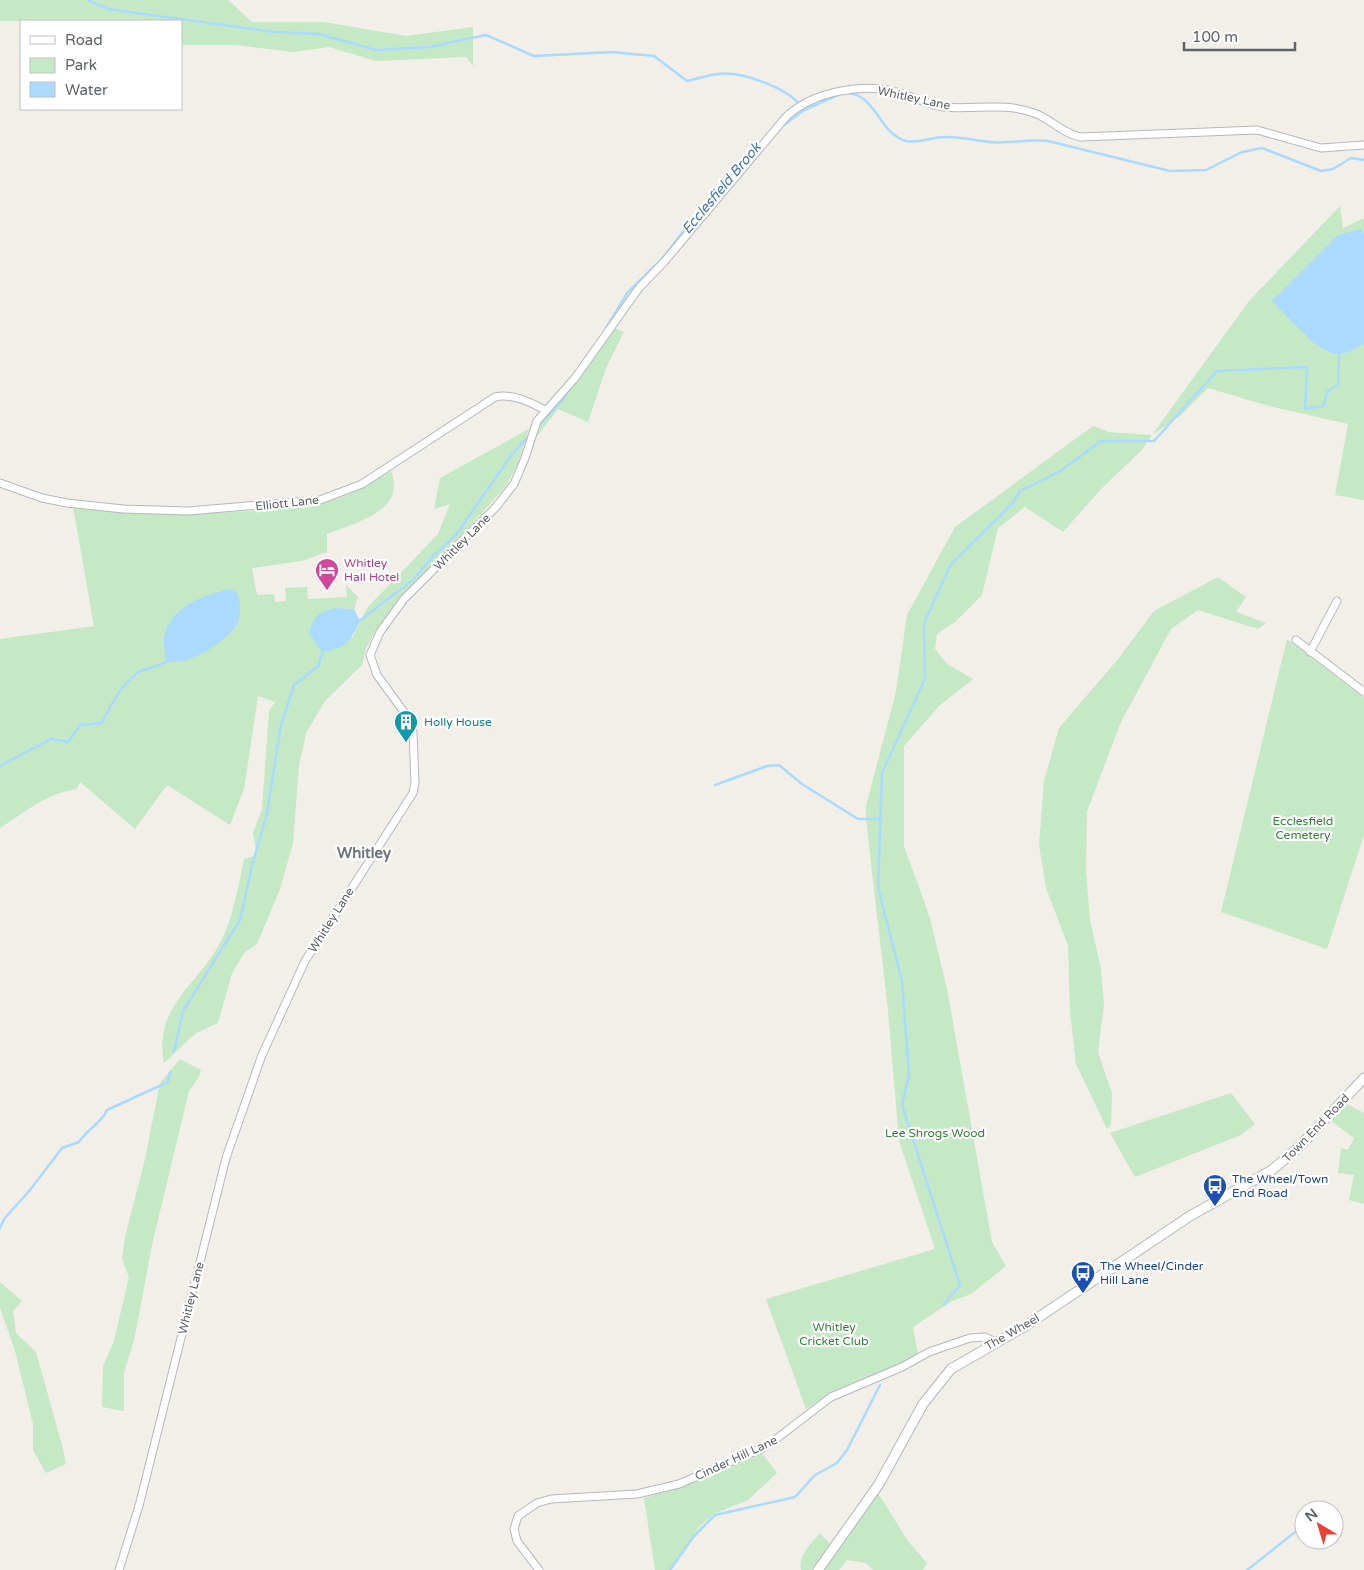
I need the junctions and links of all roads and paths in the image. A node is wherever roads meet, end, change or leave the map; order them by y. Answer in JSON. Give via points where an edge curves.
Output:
{"nodes":[{"id":1,"x":1364,"y":145,"type":"edge"},
{"id":2,"x":545,"y":410,"type":"junction"},
{"id":3,"x":0,"y":483,"type":"edge"},
{"id":4,"x":1336,"y":601,"type":"dead end"},
{"id":5,"x":1296,"y":640,"type":"dead end"},
{"id":6,"x":1310,"y":652,"type":"junction"},
{"id":7,"x":1364,"y":692,"type":"edge"},
{"id":8,"x":1364,"y":1078,"type":"edge"},
{"id":9,"x":1265,"y":1174,"type":"joint"},
{"id":10,"x":995,"y":1342,"type":"junction"},
{"id":11,"x":119,"y":1570,"type":"edge"},
{"id":12,"x":539,"y":1570,"type":"edge"},
{"id":13,"x":818,"y":1570,"type":"edge"}],
"edges":[{"from":1,"to":2,"type":"street","name":"Whitley Lane","via":[[1321,148],[1257,130],[1081,137],[1033,112],[993,106],[942,106],[888,90],[839,90],[786,117],[639,288],[575,378]]},
{"from":2,"to":3,"type":"street","name":"Elliott Lane","via":[[510,396],[495,397],[362,484],[320,500],[188,511],[123,509],[42,498]]},
{"from":2,"to":11,"type":"street","name":"Whitley Lane","via":[[537,421],[514,484],[490,513],[404,599],[373,644],[371,663],[404,712],[413,732],[413,793],[305,961],[262,1055],[226,1158],[139,1506]]},
{"from":4,"to":6,"type":"street"},
{"from":5,"to":6,"type":"street"},
{"from":6,"to":7,"type":"street"},
{"from":8,"to":9,"type":"street","name":"Town End Road","via":[[1298,1148]]},
{"from":9,"to":10,"type":"street","name":"The Wheel","via":[[1190,1216],[1027,1325]]},
{"from":10,"to":12,"type":"street","name":"Cinder Hill Lane","via":[[986,1337],[970,1338],[935,1349],[902,1367],[831,1397],[767,1446],[679,1484],[637,1494],[551,1499],[537,1503],[518,1516],[514,1530],[517,1542]]},
{"from":10,"to":13,"type":"street","name":"The Wheel","via":[[957,1364],[933,1390],[916,1414],[879,1484]]}]}
